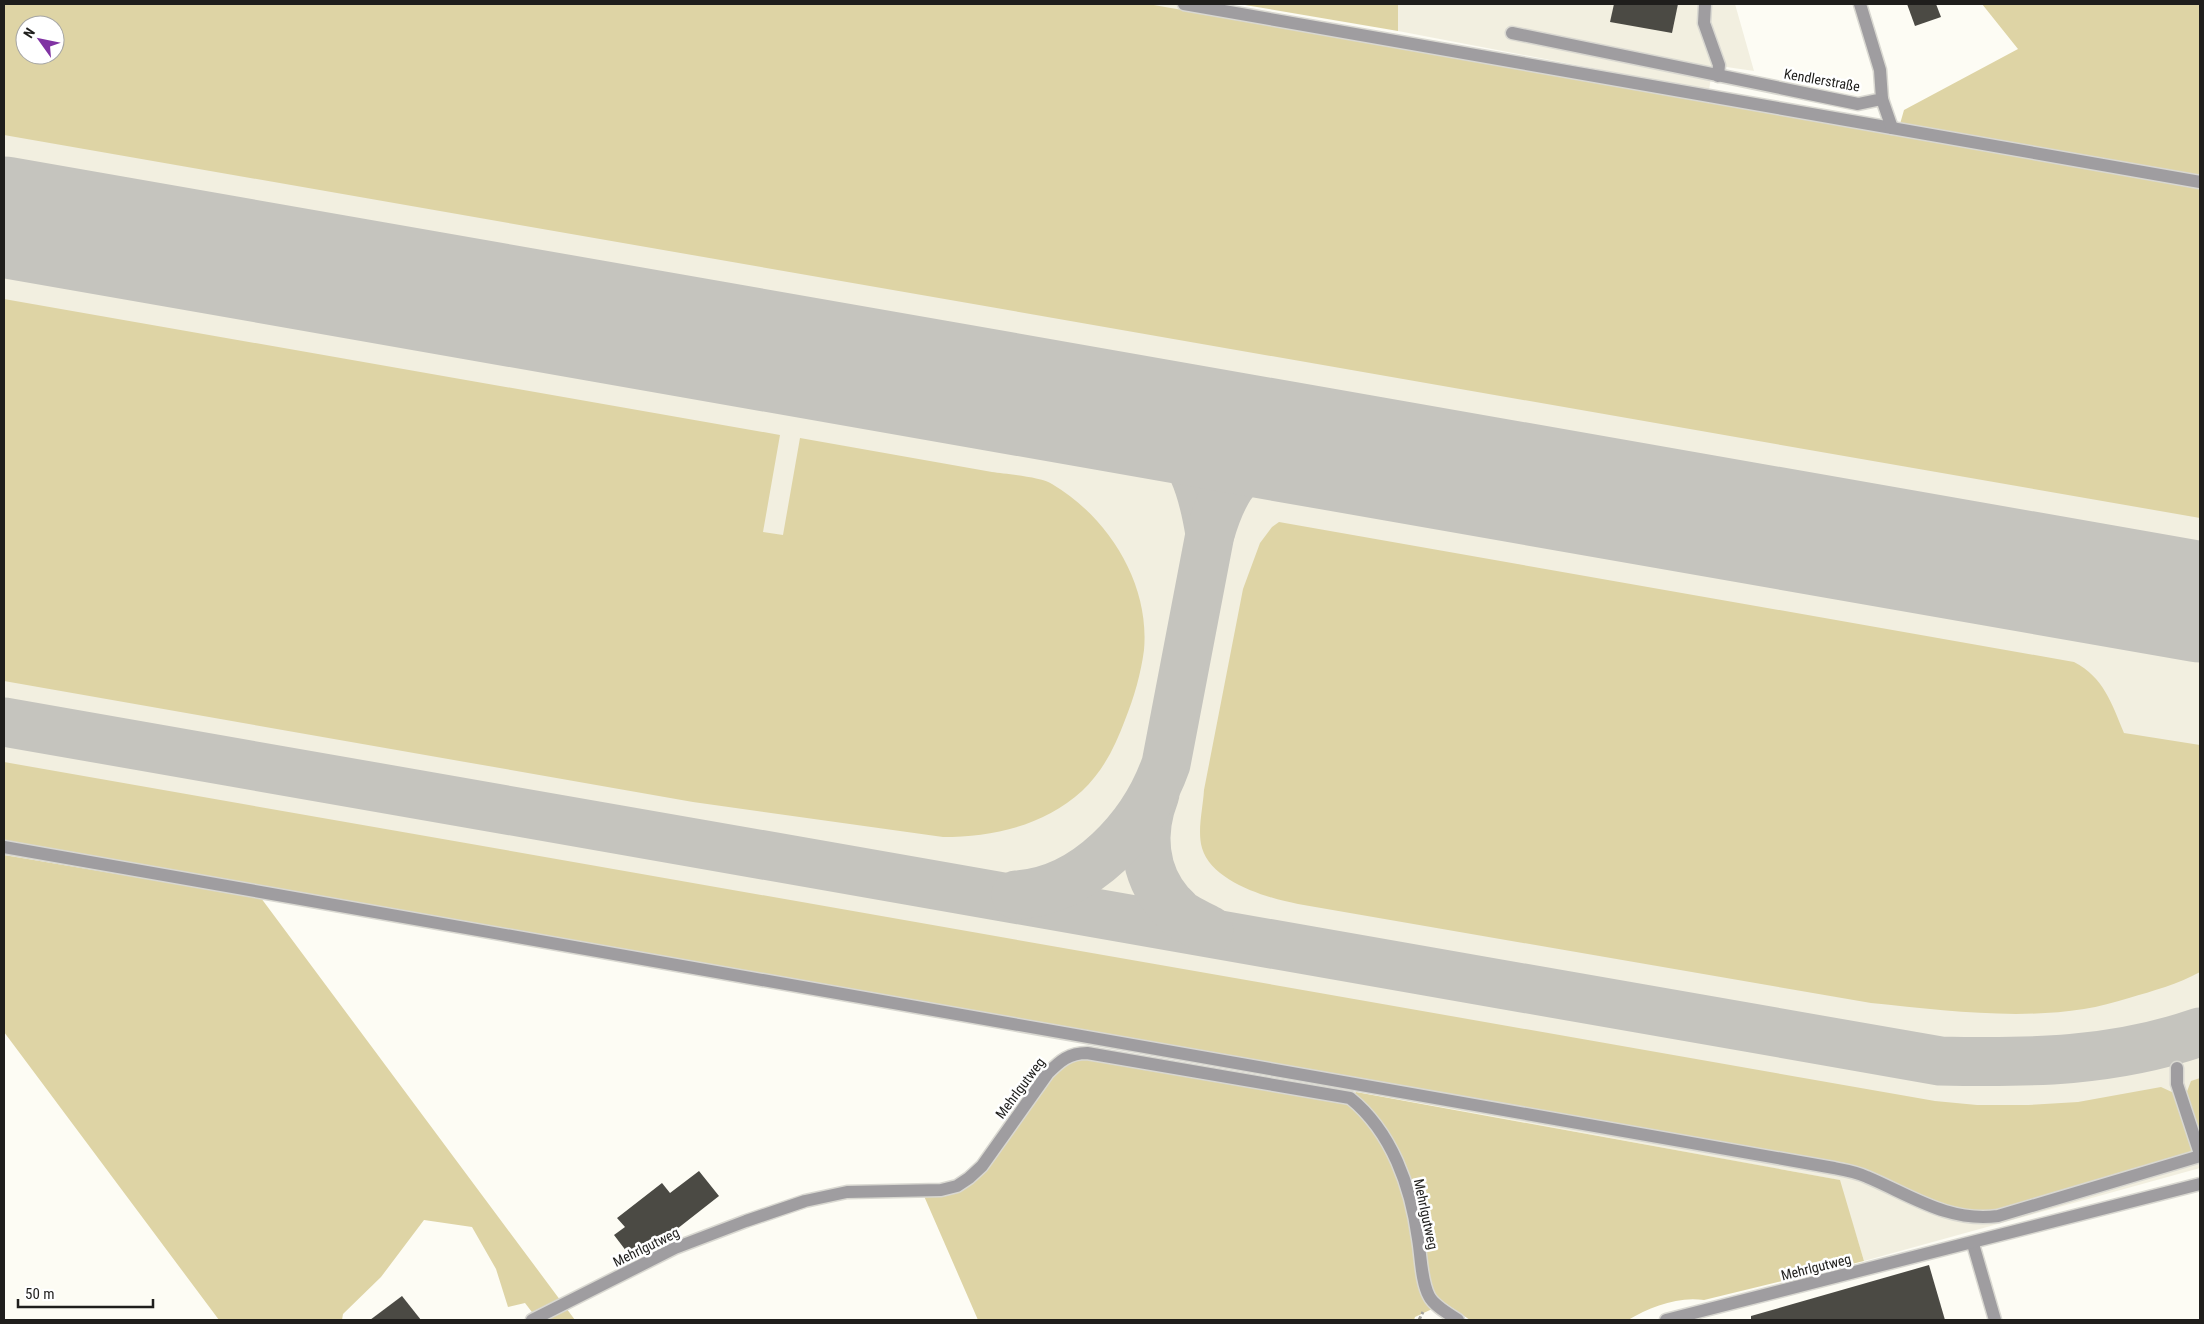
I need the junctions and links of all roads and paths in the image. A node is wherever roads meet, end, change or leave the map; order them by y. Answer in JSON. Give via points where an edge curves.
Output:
{"nodes":[{"id":1,"x":1184,"y":4,"type":"edge"},
{"id":2,"x":1705,"y":4,"type":"edge"},
{"id":3,"x":1860,"y":4,"type":"edge"},
{"id":4,"x":1512,"y":33,"type":"dead end"},
{"id":5,"x":1718,"y":76,"type":"junction"},
{"id":6,"x":1882,"y":99,"type":"junction"},
{"id":7,"x":1892,"y":128,"type":"junction"},
{"id":8,"x":2200,"y":182,"type":"edge"},
{"id":9,"x":4,"y":847,"type":"edge"},
{"id":10,"x":2177,"y":1068,"type":"dead end"},
{"id":11,"x":1350,"y":1083,"type":"junction"},
{"id":12,"x":1350,"y":1098,"type":"junction"},
{"id":13,"x":2200,"y":1155,"type":"edge"},
{"id":14,"x":2200,"y":1184,"type":"edge"},
{"id":15,"x":1973,"y":1244,"type":"junction"},
{"id":16,"x":532,"y":1320,"type":"edge"},
{"id":17,"x":1458,"y":1320,"type":"edge"},
{"id":18,"x":1666,"y":1320,"type":"edge"},
{"id":19,"x":1996,"y":1320,"type":"edge"}],
"edges":[{"from":1,"to":7,"type":"street"},
{"from":2,"to":5,"type":"street","via":[[1704,23],[1719,64]]},
{"from":3,"to":6,"type":"street","name":"Kendlerstraße","via":[[1880,70]]},
{"from":4,"to":5,"type":"street","name":"Kendlerstraße"},
{"from":5,"to":6,"type":"street","name":"Kendlerstraße","via":[[1858,104]]},
{"from":6,"to":7,"type":"street"},
{"from":7,"to":8,"type":"street"},
{"from":9,"to":11,"type":"street"},
{"from":10,"to":13,"type":"street","via":[[2177,1084]]},
{"from":11,"to":12,"type":"street"},
{"from":11,"to":13,"type":"street","via":[[1834,1168],[1865,1176],[1937,1210],[1982,1218],[1998,1216]]},
{"from":12,"to":16,"type":"street","name":"Mehrlgutweg","via":[[1078,1052],[1059,1062],[1048,1073],[982,1166],[956,1186],[927,1191],[847,1192],[805,1201],[675,1248]]},
{"from":12,"to":17,"type":"street","name":"Mehrlgutweg","via":[[1373,1120],[1404,1179],[1429,1296]]},
{"from":14,"to":15,"type":"street","name":"Mehrlgutweg"},
{"from":15,"to":18,"type":"street","name":"Mehrlgutweg"},
{"from":15,"to":19,"type":"street"}]}
